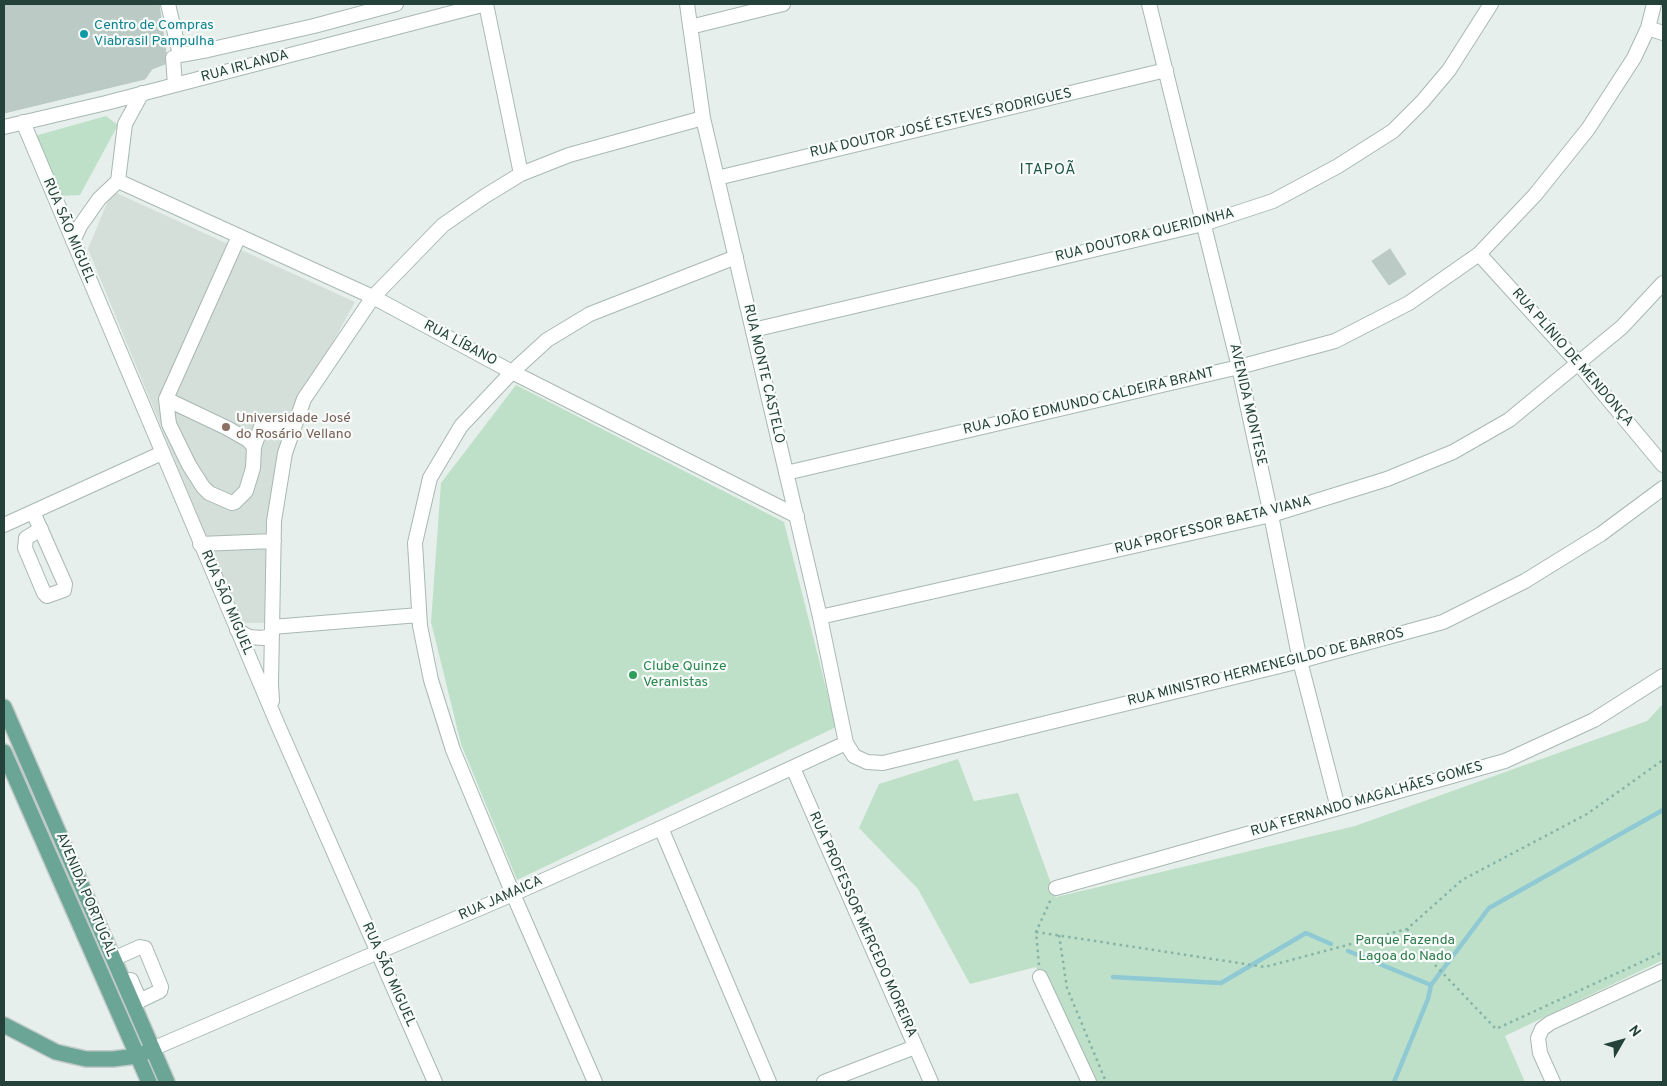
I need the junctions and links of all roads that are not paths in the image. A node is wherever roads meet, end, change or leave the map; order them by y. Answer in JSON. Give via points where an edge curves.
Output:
{"nodes":[{"id":1,"x":168,"y":4,"type":"edge"},
{"id":2,"x":396,"y":4,"type":"edge"},
{"id":3,"x":486,"y":4,"type":"edge"},
{"id":4,"x":687,"y":4,"type":"edge"},
{"id":5,"x":783,"y":4,"type":"edge"},
{"id":6,"x":1149,"y":4,"type":"edge"},
{"id":7,"x":1491,"y":4,"type":"edge"},
{"id":8,"x":1654,"y":4,"type":"edge"},
{"id":9,"x":690,"y":27,"type":"junction"},
{"id":10,"x":1648,"y":28,"type":"junction"},
{"id":11,"x":1663,"y":33,"type":"edge"},
{"id":12,"x":180,"y":55,"type":"junction"},
{"id":13,"x":1166,"y":70,"type":"junction"},
{"id":14,"x":175,"y":85,"type":"junction"},
{"id":15,"x":142,"y":93,"type":"junction"},
{"id":16,"x":703,"y":118,"type":"junction"},
{"id":17,"x":23,"y":122,"type":"junction"},
{"id":18,"x":4,"y":128,"type":"edge"},
{"id":19,"x":521,"y":174,"type":"junction"},
{"id":20,"x":717,"y":178,"type":"junction"},
{"id":21,"x":118,"y":182,"type":"junction"},
{"id":22,"x":1203,"y":224,"type":"junction"},
{"id":23,"x":239,"y":236,"type":"junction"},
{"id":24,"x":73,"y":241,"type":"junction"},
{"id":25,"x":1480,"y":254,"type":"junction"},
{"id":26,"x":736,"y":257,"type":"junction"},
{"id":27,"x":1663,"y":283,"type":"edge"},
{"id":28,"x":373,"y":297,"type":"junction"},
{"id":29,"x":753,"y":330,"type":"junction"},
{"id":30,"x":1578,"y":363,"type":"junction"},
{"id":31,"x":1239,"y":367,"type":"junction"},
{"id":32,"x":512,"y":372,"type":"junction"},
{"id":33,"x":166,"y":399,"type":"junction"},
{"id":34,"x":292,"y":434,"type":"junction"},
{"id":35,"x":254,"y":447,"type":"junction"},
{"id":36,"x":162,"y":453,"type":"junction"},
{"id":37,"x":1663,"y":464,"type":"edge"},
{"id":38,"x":786,"y":473,"type":"junction"},
{"id":39,"x":1663,"y":488,"type":"edge"},
{"id":40,"x":33,"y":512,"type":"junction"},
{"id":41,"x":1271,"y":515,"type":"junction"},
{"id":42,"x":797,"y":516,"type":"junction"},
{"id":43,"x":4,"y":525,"type":"edge"},
{"id":44,"x":41,"y":530,"type":"dead end"},
{"id":45,"x":274,"y":541,"type":"junction"},
{"id":46,"x":200,"y":544,"type":"junction"},
{"id":47,"x":419,"y":615,"type":"junction"},
{"id":48,"x":820,"y":617,"type":"junction"},
{"id":49,"x":237,"y":630,"type":"junction"},
{"id":50,"x":272,"y":631,"type":"junction"},
{"id":51,"x":1300,"y":661,"type":"junction"},
{"id":52,"x":1663,"y":676,"type":"edge"},
{"id":53,"x":4,"y":707,"type":"edge"},
{"id":54,"x":274,"y":715,"type":"junction"},
{"id":55,"x":846,"y":743,"type":"junction"},
{"id":56,"x":4,"y":754,"type":"edge"},
{"id":57,"x":793,"y":768,"type":"junction"},
{"id":58,"x":1338,"y":808,"type":"junction"},
{"id":59,"x":661,"y":828,"type":"junction"},
{"id":60,"x":1056,"y":888,"type":"road end"},
{"id":61,"x":513,"y":894,"type":"junction"},
{"id":62,"x":378,"y":952,"type":"junction"},
{"id":63,"x":113,"y":959,"type":"junction"},
{"id":64,"x":1663,"y":972,"type":"edge"},
{"id":65,"x":1040,"y":977,"type":"road end"},
{"id":66,"x":131,"y":980,"type":"dead end"},
{"id":67,"x":137,"y":1003,"type":"junction"},
{"id":68,"x":4,"y":1025,"type":"edge"},
{"id":69,"x":915,"y":1047,"type":"junction"},
{"id":70,"x":152,"y":1049,"type":"junction"},
{"id":71,"x":137,"y":1056,"type":"junction"},
{"id":72,"x":148,"y":1082,"type":"edge"},
{"id":73,"x":167,"y":1082,"type":"edge"},
{"id":74,"x":435,"y":1082,"type":"edge"},
{"id":75,"x":595,"y":1082,"type":"edge"},
{"id":76,"x":770,"y":1082,"type":"edge"},
{"id":77,"x":824,"y":1082,"type":"edge"},
{"id":78,"x":931,"y":1082,"type":"edge"},
{"id":79,"x":1089,"y":1082,"type":"edge"},
{"id":80,"x":1553,"y":1082,"type":"edge"}],
"edges":[{"from":1,"to":12,"type":"street"},
{"from":2,"to":12,"type":"street","via":[[314,26]]},
{"from":3,"to":14,"type":"street","name":"RUA IRLANDA"},
{"from":3,"to":19,"type":"street"},
{"from":4,"to":9,"type":"street","name":"RUA MONTE CASTELO"},
{"from":5,"to":9,"type":"street"},
{"from":6,"to":13,"type":"street","name":"AVENIDA MONTESE"},
{"from":7,"to":22,"type":"street","name":"RUA DOUTORA QUERIDINHA","via":[[1449,70],[1393,131],[1338,166],[1273,201]]},
{"from":8,"to":10,"type":"street","name":"RUA JOÃO EDMUNDO CALDEIRA BRANT"},
{"from":9,"to":16,"type":"street","name":"RUA MONTE CASTELO"},
{"from":10,"to":11,"type":"street"},
{"from":10,"to":25,"type":"street","name":"RUA JOÃO EDMUNDO CALDEIRA BRANT","via":[[1634,58],[1588,129]]},
{"from":12,"to":14,"type":"street","via":[[173,58]]},
{"from":13,"to":20,"type":"street","name":"RUA DOUTOR JOSÉ ESTEVES RODRIGUES"},
{"from":13,"to":22,"type":"street","name":"AVENIDA MONTESE"},
{"from":14,"to":15,"type":"street","name":"RUA IRLANDA"},
{"from":15,"to":17,"type":"street","name":"RUA IRLANDA"},
{"from":15,"to":21,"type":"street","via":[[125,124]]},
{"from":16,"to":19,"type":"street","via":[[569,155]]},
{"from":16,"to":20,"type":"street","name":"RUA MONTE CASTELO"},
{"from":17,"to":18,"type":"street","name":"RUA IRLANDA"},
{"from":17,"to":24,"type":"street","name":"RUA SÃO MIGUEL"},
{"from":19,"to":28,"type":"street","via":[[444,226]]},
{"from":20,"to":26,"type":"street","name":"RUA MONTE CASTELO"},
{"from":21,"to":23,"type":"street","name":"RUA LÍBANO"},
{"from":21,"to":24,"type":"street","via":[[99,199]]},
{"from":22,"to":29,"type":"street","name":"RUA DOUTORA QUERIDINHA"},
{"from":22,"to":31,"type":"street","name":"AVENIDA MONTESE"},
{"from":23,"to":28,"type":"street","name":"RUA LÍBANO"},
{"from":23,"to":33,"type":"street"},
{"from":24,"to":36,"type":"street","name":"RUA SÃO MIGUEL"},
{"from":25,"to":30,"type":"street","name":"RUA PLÍNIO DE MENDONÇA"},
{"from":25,"to":31,"type":"street","name":"RUA JOÃO EDMUNDO CALDEIRA BRANT","via":[[1409,302],[1335,341]]},
{"from":26,"to":29,"type":"street","name":"RUA MONTE CASTELO"},
{"from":26,"to":32,"type":"street","via":[[590,314],[547,340]]},
{"from":27,"to":30,"type":"street","name":"RUA PROFESSOR BAETA VIANA","via":[[1622,327]]},
{"from":28,"to":32,"type":"street","name":"RUA LÍBANO"},
{"from":28,"to":34,"type":"street","via":[[304,399]]},
{"from":29,"to":38,"type":"street","name":"RUA MONTE CASTELO"},
{"from":30,"to":37,"type":"street","name":"RUA PLÍNIO DE MENDONÇA"},
{"from":30,"to":41,"type":"street","name":"RUA PROFESSOR BAETA VIANA","via":[[1509,420],[1452,452],[1387,479]]},
{"from":31,"to":38,"type":"street","name":"RUA JOÃO EDMUNDO CALDEIRA BRANT"},
{"from":31,"to":41,"type":"street","name":"AVENIDA MONTESE"},
{"from":32,"to":42,"type":"street","name":"RUA LÍBANO"},
{"from":32,"to":47,"type":"street","via":[[461,426],[430,478],[415,542]]},
{"from":33,"to":35,"type":"street","via":[[227,428]]},
{"from":33,"to":35,"type":"street","via":[[169,424],[189,465],[209,493],[235,502],[246,490],[253,468]]},
{"from":34,"to":35,"type":"street","via":[[263,421]]},
{"from":34,"to":45,"type":"street","via":[[274,521]]},
{"from":36,"to":40,"type":"street"},
{"from":36,"to":46,"type":"street","name":"RUA SÃO MIGUEL"},
{"from":38,"to":42,"type":"street","name":"RUA MONTE CASTELO"},
{"from":39,"to":51,"type":"street","name":"RUA MINISTRO HERMENEGILDO DE BARROS","via":[[1601,534],[1525,581],[1443,622]]},
{"from":40,"to":43,"type":"street"},
{"from":40,"to":44,"type":"street"},
{"from":41,"to":48,"type":"street","name":"RUA PROFESSOR BAETA VIANA"},
{"from":41,"to":51,"type":"street","name":"AVENIDA MONTESE"},
{"from":42,"to":48,"type":"street","name":"RUA MONTE CASTELO"},
{"from":45,"to":46,"type":"street"},
{"from":45,"to":50,"type":"street"},
{"from":46,"to":49,"type":"street","name":"RUA SÃO MIGUEL"},
{"from":47,"to":50,"type":"street"},
{"from":47,"to":61,"type":"street","via":[[431,680],[453,750]]},
{"from":48,"to":55,"type":"street","name":"RUA MONTE CASTELO"},
{"from":49,"to":50,"type":"street","via":[[249,637],[263,638]]},
{"from":49,"to":54,"type":"street","name":"RUA SÃO MIGUEL"},
{"from":50,"to":54,"type":"street"},
{"from":51,"to":55,"type":"street","name":"RUA MINISTRO HERMENEGILDO DE BARROS","via":[[883,763],[867,762],[854,756]]},
{"from":51,"to":58,"type":"street","name":"AVENIDA MONTESE"},
{"from":52,"to":58,"type":"street","name":"RUA FERNANDO MAGALHÃES GOMES","via":[[1594,720],[1505,761]]},
{"from":53,"to":63,"type":"main road","name":"AVENIDA PORTUGAL"},
{"from":54,"to":62,"type":"street","name":"RUA SÃO MIGUEL"},
{"from":55,"to":57,"type":"street","name":"RUA JAMAICA"},
{"from":56,"to":71,"type":"main road","name":"AVENIDA PORTUGAL"},
{"from":57,"to":59,"type":"street","name":"RUA JAMAICA"},
{"from":57,"to":69,"type":"street","name":"RUA PROFESSOR MERCEDO MOREIRA"},
{"from":58,"to":60,"type":"street","name":"RUA FERNANDO MAGALHÃES GOMES"},
{"from":59,"to":61,"type":"street","name":"RUA JAMAICA"},
{"from":59,"to":76,"type":"street"},
{"from":61,"to":62,"type":"street","name":"RUA JAMAICA"},
{"from":61,"to":75,"type":"street"},
{"from":62,"to":70,"type":"street","name":"RUA JAMAICA"},
{"from":62,"to":74,"type":"street","name":"RUA SÃO MIGUEL"},
{"from":63,"to":67,"type":"main road","name":"AVENIDA PORTUGAL"},
{"from":63,"to":67,"type":"street","via":[[140,947],[145,948],[161,987],[160,991]]},
{"from":64,"to":80,"type":"street","via":[[1542,1029],[1538,1038],[1540,1053]]},
{"from":65,"to":79,"type":"street"},
{"from":66,"to":67,"type":"street"},
{"from":67,"to":70,"type":"main road","name":"AVENIDA PORTUGAL"},
{"from":68,"to":71,"type":"main road","via":[[56,1052],[86,1058]]},
{"from":69,"to":77,"type":"street"},
{"from":69,"to":78,"type":"street","name":"RUA PROFESSOR MERCEDO MOREIRA"},
{"from":70,"to":71,"type":"main road"},
{"from":70,"to":73,"type":"main road","name":"AVENIDA PORTUGAL"},
{"from":71,"to":72,"type":"main road","name":"AVENIDA PORTUGAL"}]}
